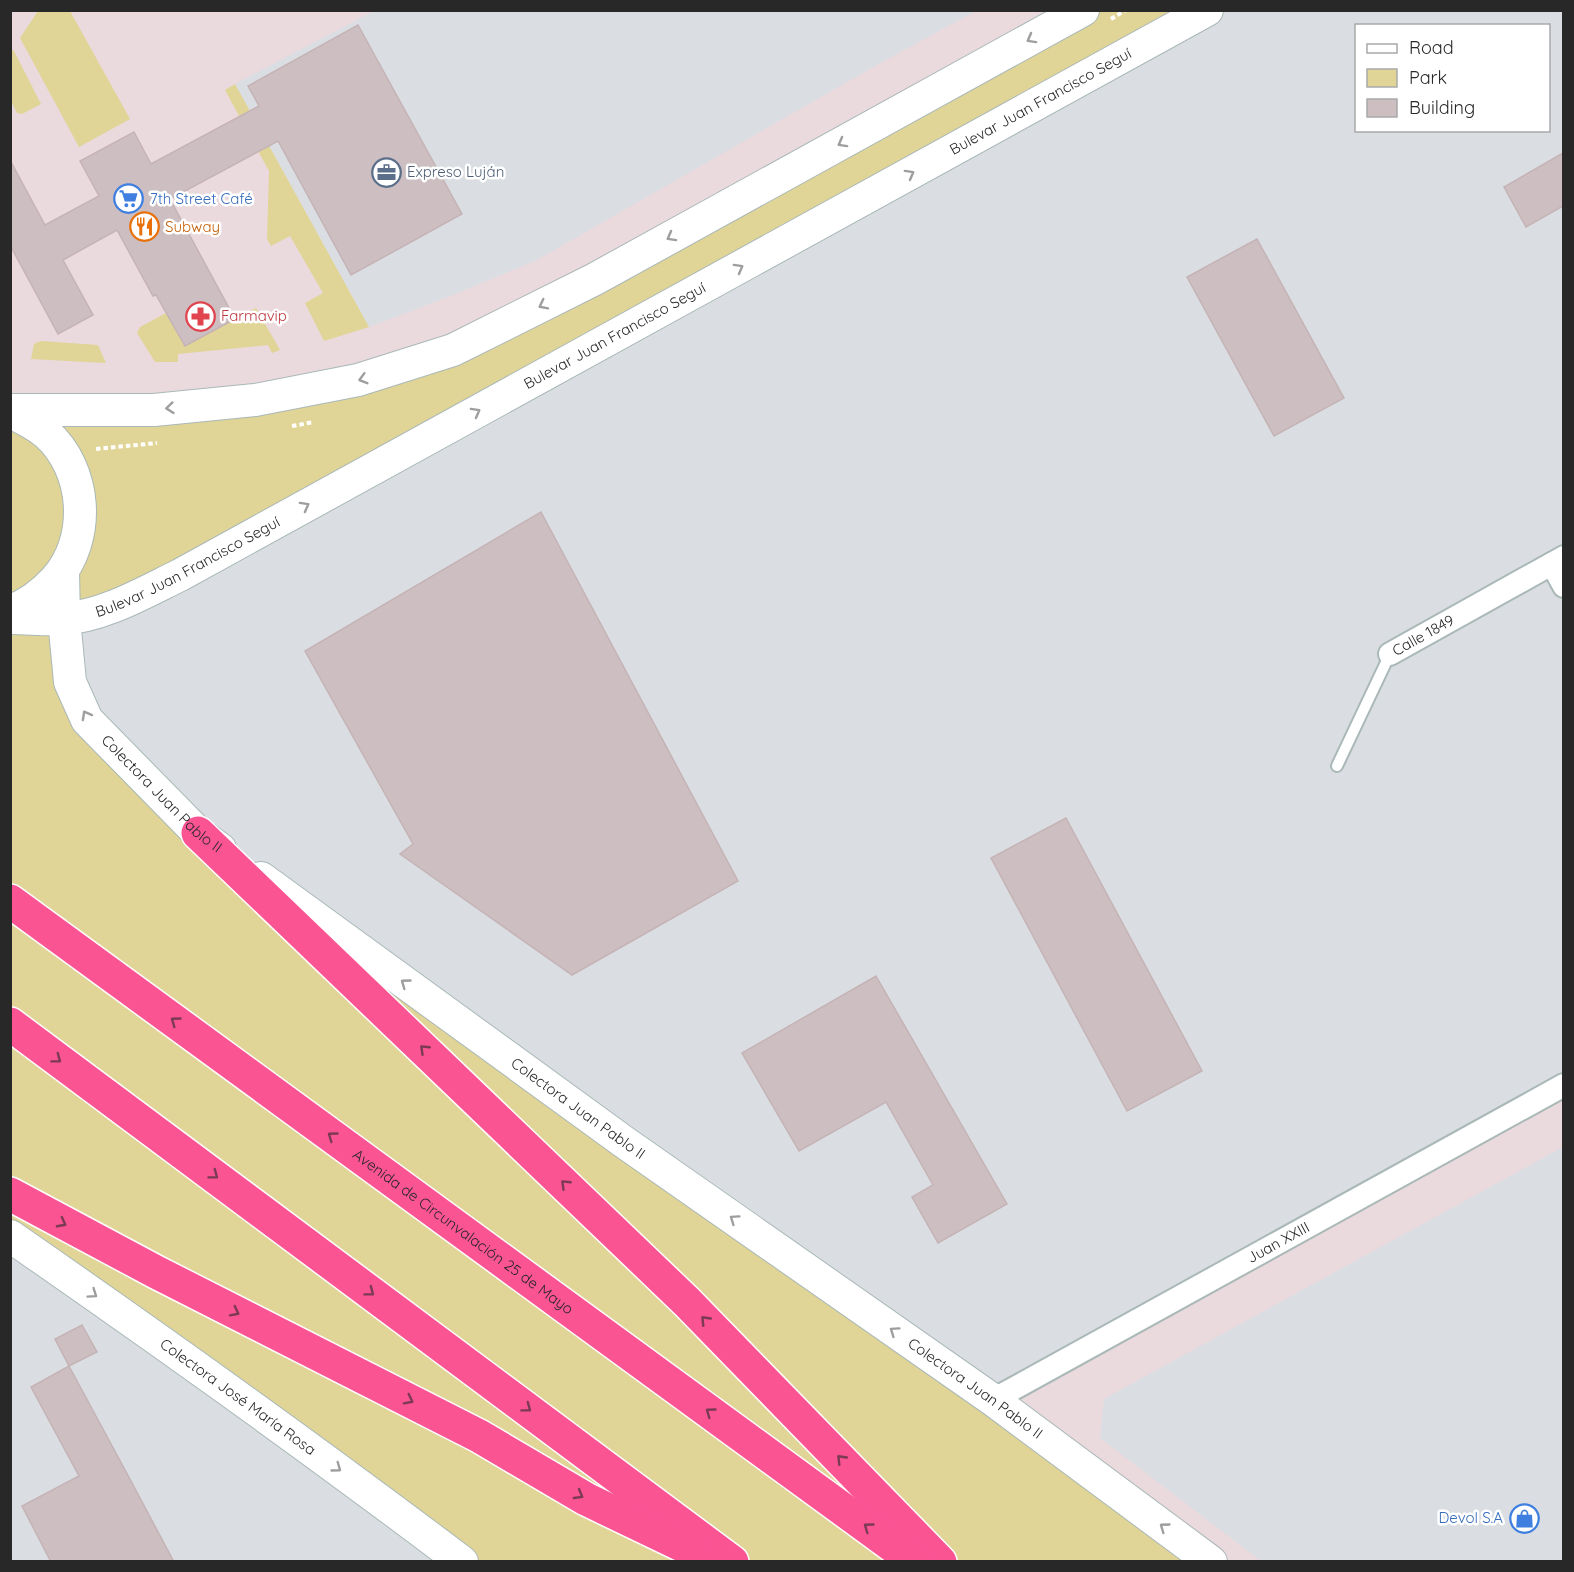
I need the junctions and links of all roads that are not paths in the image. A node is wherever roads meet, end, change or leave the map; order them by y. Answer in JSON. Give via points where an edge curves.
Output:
{"nodes":[{"id":1,"x":1083,"y":10,"type":"edge"},
{"id":2,"x":1207,"y":10,"type":"edge"},
{"id":3,"x":10,"y":411,"type":"edge"},
{"id":4,"x":1558,"y":560,"type":"edge"},
{"id":5,"x":63,"y":572,"type":"junction"},
{"id":6,"x":1563,"y":586,"type":"edge"},
{"id":7,"x":10,"y":611,"type":"edge"},
{"id":8,"x":10,"y":618,"type":"edge"},
{"id":9,"x":63,"y":619,"type":"junction"},
{"id":10,"x":1390,"y":654,"type":"joint"},
{"id":11,"x":1337,"y":766,"type":"dead end"},
{"id":12,"x":198,"y":833,"type":"junction"},
{"id":13,"x":10,"y":901,"type":"edge"},
{"id":14,"x":10,"y":1024,"type":"edge"},
{"id":15,"x":1563,"y":1085,"type":"edge"},
{"id":16,"x":10,"y":1194,"type":"edge"},
{"id":17,"x":10,"y":1236,"type":"edge"},
{"id":18,"x":993,"y":1401,"type":"junction"},
{"id":19,"x":462,"y":1562,"type":"edge"},
{"id":20,"x":716,"y":1562,"type":"edge"},
{"id":21,"x":732,"y":1562,"type":"edge"},
{"id":22,"x":915,"y":1562,"type":"edge"},
{"id":23,"x":940,"y":1562,"type":"edge"},
{"id":24,"x":1211,"y":1562,"type":"edge"}],
"edges":[{"from":1,"to":3,"type":"main road","one_way":true,"via":[[595,279],[453,350],[358,380],[255,400],[154,410]]},
{"from":9,"to":2,"type":"main road","name":"Bulevar Juan Francisco Seguí","one_way":true,"via":[[100,612],[180,575]]},
{"from":3,"to":5,"type":"main road","via":[[48,434],[63,452],[74,475],[80,499],[80,524]]},
{"from":4,"to":6,"type":"street"},
{"from":4,"to":10,"type":"street","name":"Calle 1849"},
{"from":5,"to":7,"type":"main road","via":[[43,593]]},
{"from":5,"to":9,"type":"main road","name":"Colectora Juan Pablo II"},
{"from":8,"to":9,"type":"main road","name":"Bulevar Juan Francisco Seguí"},
{"from":12,"to":9,"type":"main road","name":"Colectora Juan Pablo II","one_way":true,"via":[[87,720],[70,682]]},
{"from":10,"to":11,"type":"lane","name":"Calle 1849"},
{"from":18,"to":12,"type":"main road","name":"Colectora Juan Pablo II","one_way":true,"via":[[614,1135]]},
{"from":23,"to":12,"type":"highway","one_way":true,"via":[[687,1302]]},
{"from":22,"to":13,"type":"highway","name":"Avenida de Circunvalación 25 de Mayo","one_way":true},
{"from":14,"to":21,"type":"highway","one_way":true},
{"from":15,"to":18,"type":"street","name":"Juan XXIII"},
{"from":16,"to":20,"type":"highway","one_way":true,"via":[[479,1436],[586,1499]]},
{"from":17,"to":19,"type":"main road","name":"Colectora José María Rosa","one_way":true,"via":[[373,1494]]},
{"from":24,"to":18,"type":"main road","name":"Colectora Juan Pablo II","one_way":true}]}
